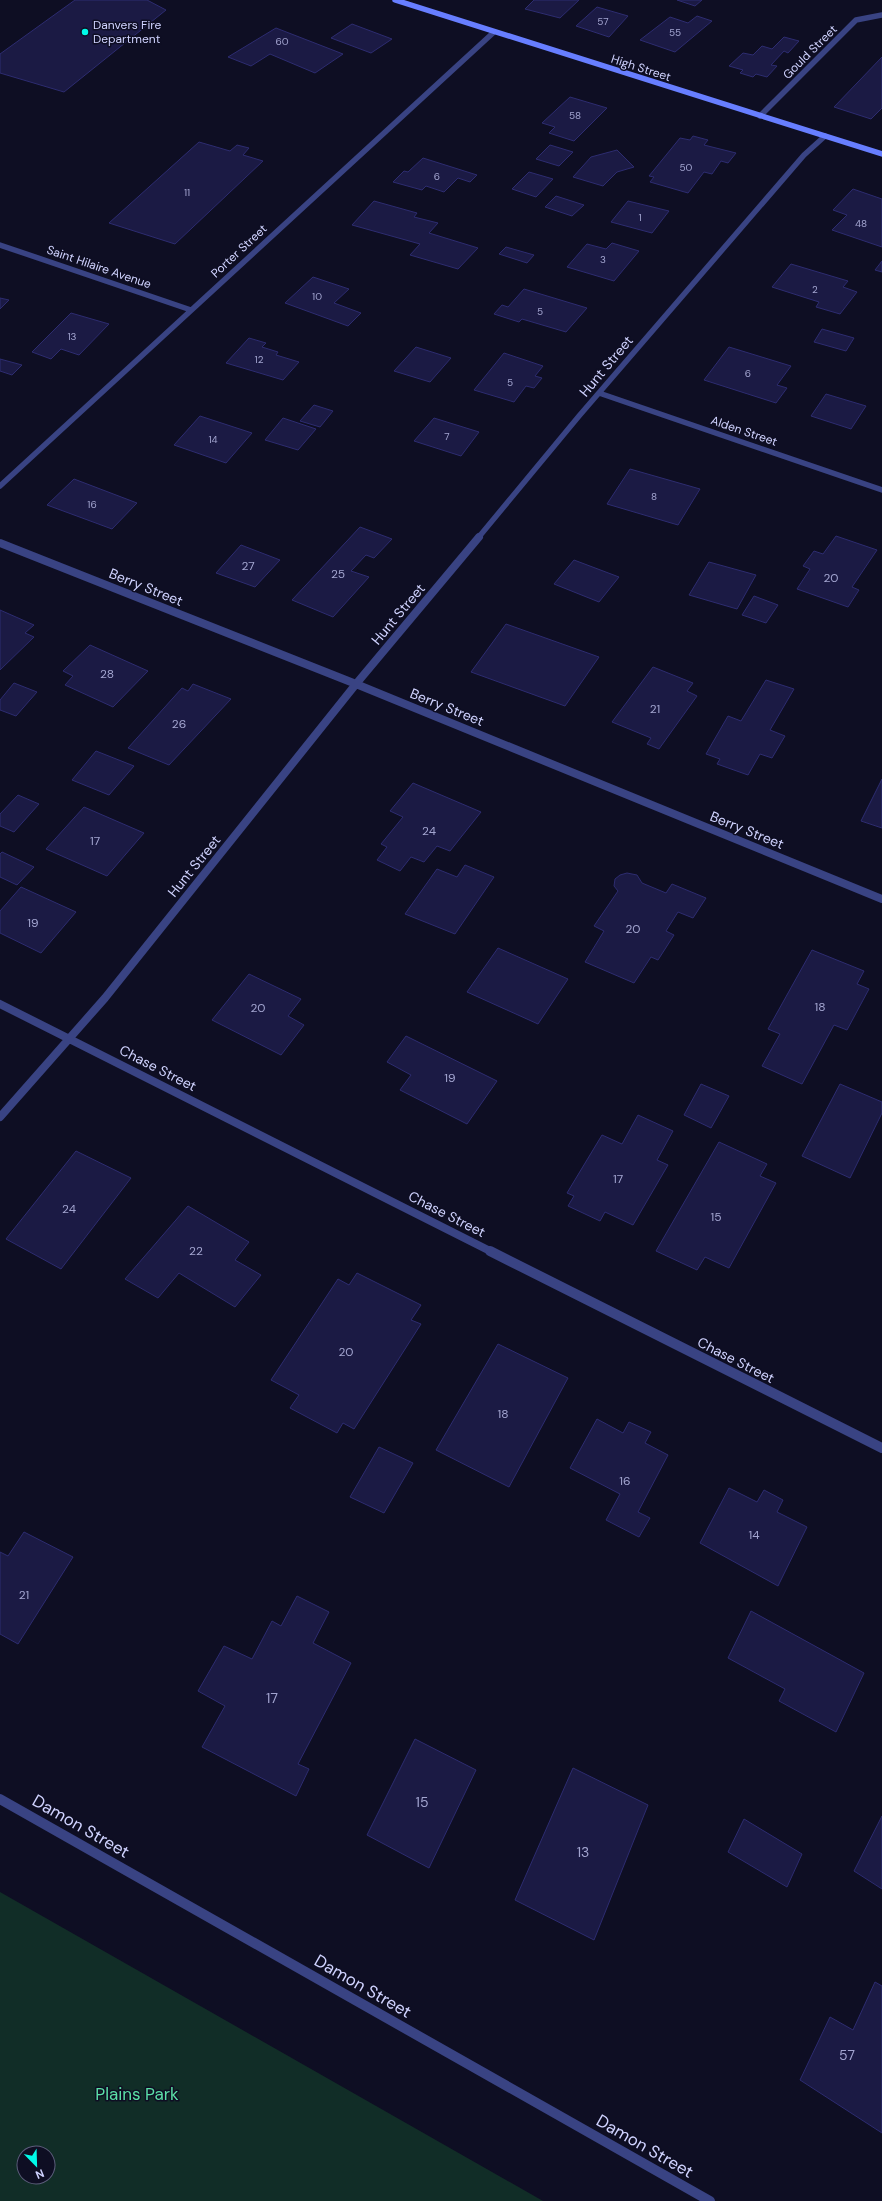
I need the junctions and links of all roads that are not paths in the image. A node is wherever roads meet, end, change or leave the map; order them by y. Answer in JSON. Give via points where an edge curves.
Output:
{"nodes":[{"id":1,"x":395,"y":0,"type":"edge"},
{"id":2,"x":882,"y":15,"type":"edge"},
{"id":3,"x":494,"y":32,"type":"junction"},
{"id":4,"x":760,"y":116,"type":"junction"},
{"id":5,"x":825,"y":136,"type":"junction"},
{"id":6,"x":882,"y":154,"type":"edge"},
{"id":7,"x":0,"y":245,"type":"edge"},
{"id":8,"x":191,"y":310,"type":"junction"},
{"id":9,"x":599,"y":393,"type":"junction"},
{"id":10,"x":0,"y":486,"type":"edge"},
{"id":11,"x":882,"y":490,"type":"edge"},
{"id":12,"x":0,"y":543,"type":"edge"},
{"id":13,"x":356,"y":684,"type":"junction"},
{"id":14,"x":882,"y":899,"type":"edge"},
{"id":15,"x":0,"y":1004,"type":"edge"},
{"id":16,"x":68,"y":1037,"type":"junction"},
{"id":17,"x":0,"y":1116,"type":"edge"},
{"id":18,"x":882,"y":1448,"type":"edge"},
{"id":19,"x":0,"y":1799,"type":"edge"},
{"id":20,"x":710,"y":2201,"type":"edge"}],
"edges":[{"from":1,"to":3,"type":"main road","name":"High Street"},
{"from":2,"to":4,"type":"street","name":"Gould Street","via":[[856,20]]},
{"from":3,"to":4,"type":"main road","name":"High Street"},
{"from":3,"to":8,"type":"street","name":"Porter Street"},
{"from":4,"to":5,"type":"main road","name":"High Street"},
{"from":5,"to":6,"type":"main road","name":"High Street"},
{"from":5,"to":9,"type":"street","name":"Hunt Street","via":[[804,155]]},
{"from":7,"to":8,"type":"street","name":"Saint Hilaire Avenue"},
{"from":8,"to":10,"type":"street","name":"Porter Street"},
{"from":9,"to":11,"type":"street","name":"Alden Street"},
{"from":9,"to":13,"type":"street","name":"Hunt Street"},
{"from":12,"to":13,"type":"street","name":"Berry Street"},
{"from":13,"to":14,"type":"street","name":"Berry Street"},
{"from":13,"to":16,"type":"street","name":"Hunt Street","via":[[105,998]]},
{"from":15,"to":16,"type":"street","name":"Chase Street"},
{"from":16,"to":17,"type":"street","name":"Hunt Street"},
{"from":16,"to":18,"type":"street","name":"Chase Street"},
{"from":19,"to":20,"type":"street","name":"Damon Street"}]}
